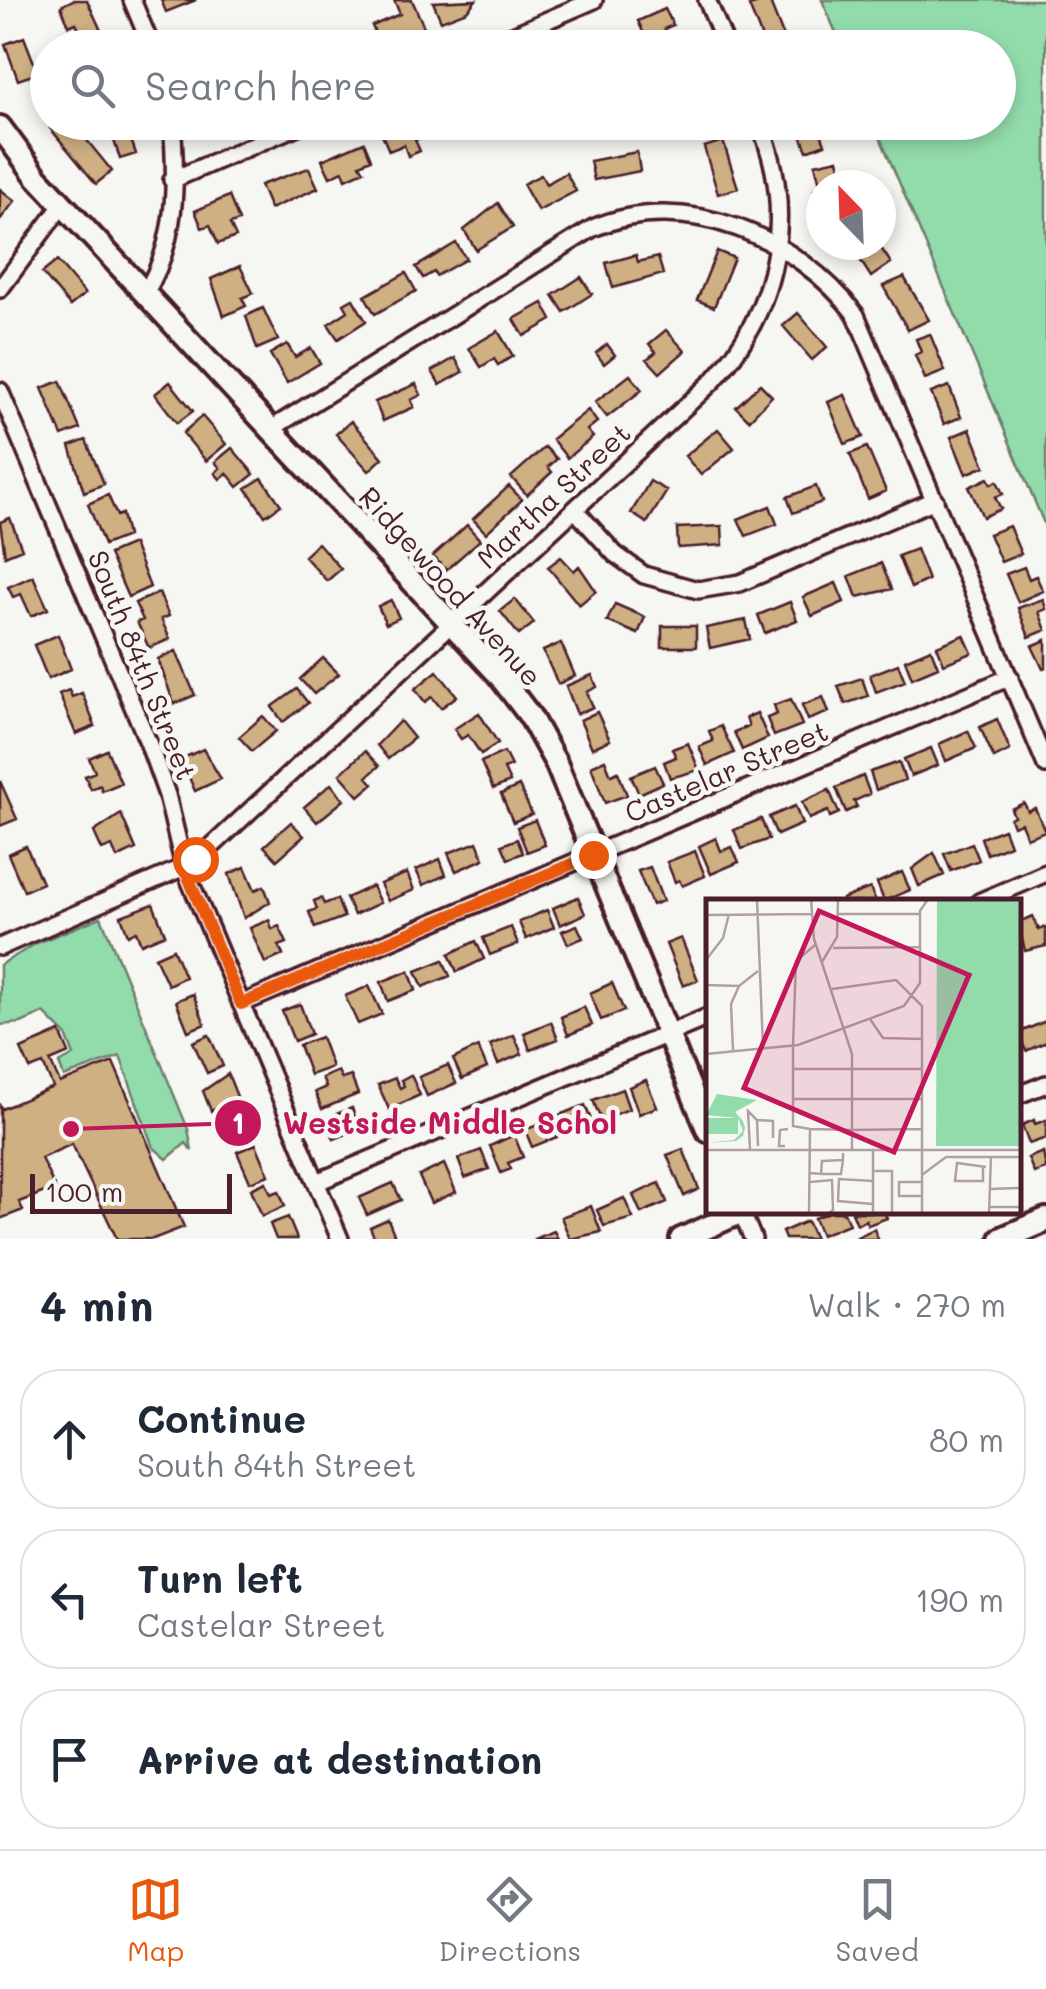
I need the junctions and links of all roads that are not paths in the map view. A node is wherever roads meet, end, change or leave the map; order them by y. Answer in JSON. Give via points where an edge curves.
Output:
{"nodes":[{"id":1,"x":132,"y":0,"type":"edge"},
{"id":2,"x":594,"y":0,"type":"edge"},
{"id":3,"x":707,"y":0,"type":"edge"},
{"id":4,"x":144,"y":30,"type":"edge"},
{"id":5,"x":525,"y":30,"type":"edge"},
{"id":6,"x":720,"y":30,"type":"edge"},
{"id":7,"x":0,"y":127,"type":"edge"},
{"id":8,"x":172,"y":140,"type":"edge"},
{"id":9,"x":266,"y":140,"type":"edge"},
{"id":10,"x":765,"y":140,"type":"edge"},
{"id":11,"x":172,"y":180,"type":"junction"},
{"id":12,"x":62,"y":204,"type":"junction"},
{"id":13,"x":779,"y":250,"type":"junction"},
{"id":14,"x":0,"y":289,"type":"edge"},
{"id":15,"x":145,"y":293,"type":"junction"},
{"id":16,"x":0,"y":391,"type":"edge"},
{"id":17,"x":271,"y":429,"type":"junction"},
{"id":18,"x":936,"y":500,"type":"junction"},
{"id":19,"x":574,"y":510,"type":"junction"},
{"id":20,"x":452,"y":623,"type":"junction"},
{"id":21,"x":1010,"y":678,"type":"junction"},
{"id":22,"x":1046,"y":764,"type":"edge"},
{"id":23,"x":593,"y":855,"type":"junction"},
{"id":24,"x":184,"y":867,"type":"junction"},
{"id":25,"x":1046,"y":873,"type":"edge"},
{"id":26,"x":986,"y":899,"type":"edge"},
{"id":27,"x":2,"y":942,"type":"edge"},
{"id":28,"x":241,"y":1004,"type":"junction"},
{"id":29,"x":706,"y":1018,"type":"edge"},
{"id":30,"x":668,"y":1034,"type":"junction"},
{"id":31,"x":1046,"y":1084,"type":"edge"},
{"id":32,"x":1021,"y":1095,"type":"edge"},
{"id":33,"x":706,"y":1127,"type":"edge"},
{"id":34,"x":317,"y":1182,"type":"junction"},
{"id":35,"x":738,"y":1214,"type":"edge"},
{"id":36,"x":744,"y":1214,"type":"edge"},
{"id":37,"x":1046,"y":1220,"type":"edge"},
{"id":38,"x":340,"y":1239,"type":"edge"},
{"id":39,"x":681,"y":1239,"type":"edge"},
{"id":40,"x":753,"y":1239,"type":"edge"},
{"id":41,"x":1002,"y":1239,"type":"edge"}],
"edges":[{"from":1,"to":4,"type":"street"},
{"from":2,"to":5,"type":"street"},
{"from":3,"to":6,"type":"street"},
{"from":7,"to":12,"type":"main road"},
{"from":8,"to":11,"type":"street"},
{"from":9,"to":11,"type":"street"},
{"from":10,"to":13,"type":"street","name":"Martha Street","via":[[775,169]]},
{"from":11,"to":15,"type":"street","via":[[170,243]]},
{"from":12,"to":14,"type":"street"},
{"from":12,"to":15,"type":"main road","name":"Ridgewood Avenue"},
{"from":13,"to":17,"type":"street","via":[[735,226],[693,214],[606,222]]},
{"from":13,"to":18,"type":"street","via":[[833,289],[856,315]]},
{"from":13,"to":19,"type":"street","name":"Martha Street","via":[[769,290],[733,359]]},
{"from":15,"to":17,"type":"main road","name":"Ridgewood Avenue"},
{"from":16,"to":24,"type":"street","name":"South 84th Street","via":[[148,742]]},
{"from":17,"to":20,"type":"main road","name":"Ridgewood Avenue"},
{"from":18,"to":19,"type":"street","via":[[740,583],[698,590],[644,575]]},
{"from":18,"to":21,"type":"street"},
{"from":19,"to":20,"type":"street","name":"Martha Street"},
{"from":20,"to":23,"type":"main road","name":"Ridgewood Avenue","via":[[530,716]]},
{"from":20,"to":24,"type":"street","name":"Martha Street"},
{"from":21,"to":22,"type":"street"},
{"from":21,"to":23,"type":"street","name":"Castelar Street"},
{"from":23,"to":28,"type":"street","name":"Castelar Street"},
{"from":23,"to":30,"type":"main road","name":"Ridgewood Avenue"},
{"from":24,"to":27,"type":"street","name":"Martha Street"},
{"from":24,"to":28,"type":"street","name":"South 84th Street"},
{"from":25,"to":26,"type":"street"},
{"from":28,"to":34,"type":"street","name":"South 84th Street"},
{"from":29,"to":30,"type":"street"},
{"from":30,"to":33,"type":"main road","name":"Ridgewood Avenue"},
{"from":30,"to":34,"type":"street"},
{"from":31,"to":32,"type":"street"},
{"from":34,"to":38,"type":"street","name":"South 84th Street"},
{"from":35,"to":39,"type":"main road"},
{"from":36,"to":40,"type":"street"},
{"from":37,"to":41,"type":"main road"}]}
